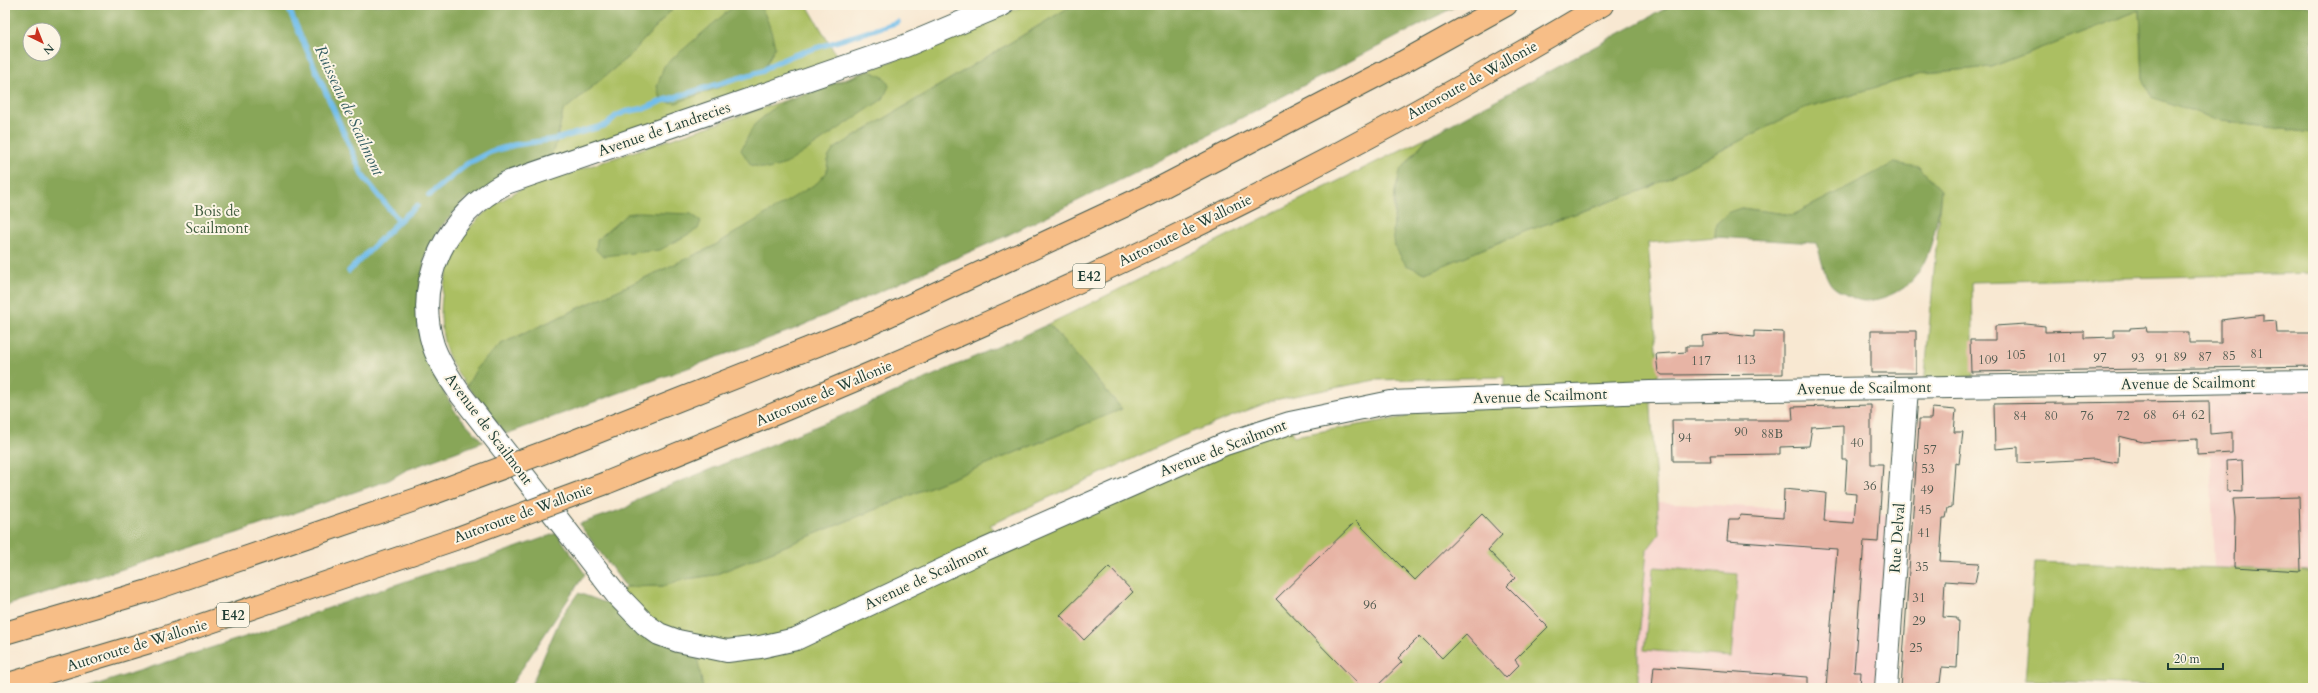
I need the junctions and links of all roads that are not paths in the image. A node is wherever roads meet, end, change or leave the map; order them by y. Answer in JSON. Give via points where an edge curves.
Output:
{"nodes":[{"id":1,"x":1002,"y":5,"type":"edge"},
{"id":2,"x":1506,"y":5,"type":"edge"},
{"id":3,"x":1602,"y":5,"type":"edge"},
{"id":4,"x":433,"y":346,"type":"joint"},
{"id":5,"x":2313,"y":382,"type":"edge"},
{"id":6,"x":1907,"y":388,"type":"junction"},
{"id":7,"x":5,"y":633,"type":"edge"},
{"id":8,"x":5,"y":685,"type":"edge"},
{"id":9,"x":1886,"y":688,"type":"edge"}],
"edges":[{"from":1,"to":4,"type":"street","name":"Avenue de Landrecies","via":[[905,46],[506,183],[490,191],[465,213],[443,243],[435,260],[428,302]]},
{"from":2,"to":7,"type":"highway","bridge":true,"via":[[1404,62],[1132,202],[868,325],[572,442],[426,496],[148,591]]},
{"from":3,"to":8,"type":"highway","name":"Autoroute de Wallonie","number":"E42","bridge":true,"via":[[1424,108],[1158,245],[894,363],[606,483],[458,538],[163,638]]},
{"from":4,"to":6,"type":"street","name":"Avenue de Scailmont","via":[[444,370],[461,395],[600,575],[632,612],[659,634],[695,646],[727,651],[796,639],[999,544],[1225,444],[1290,423],[1343,410],[1391,402],[1650,392]]},
{"from":5,"to":6,"type":"street","name":"Avenue de Scailmont"},
{"from":6,"to":9,"type":"street","name":"Rue Delval"}]}
